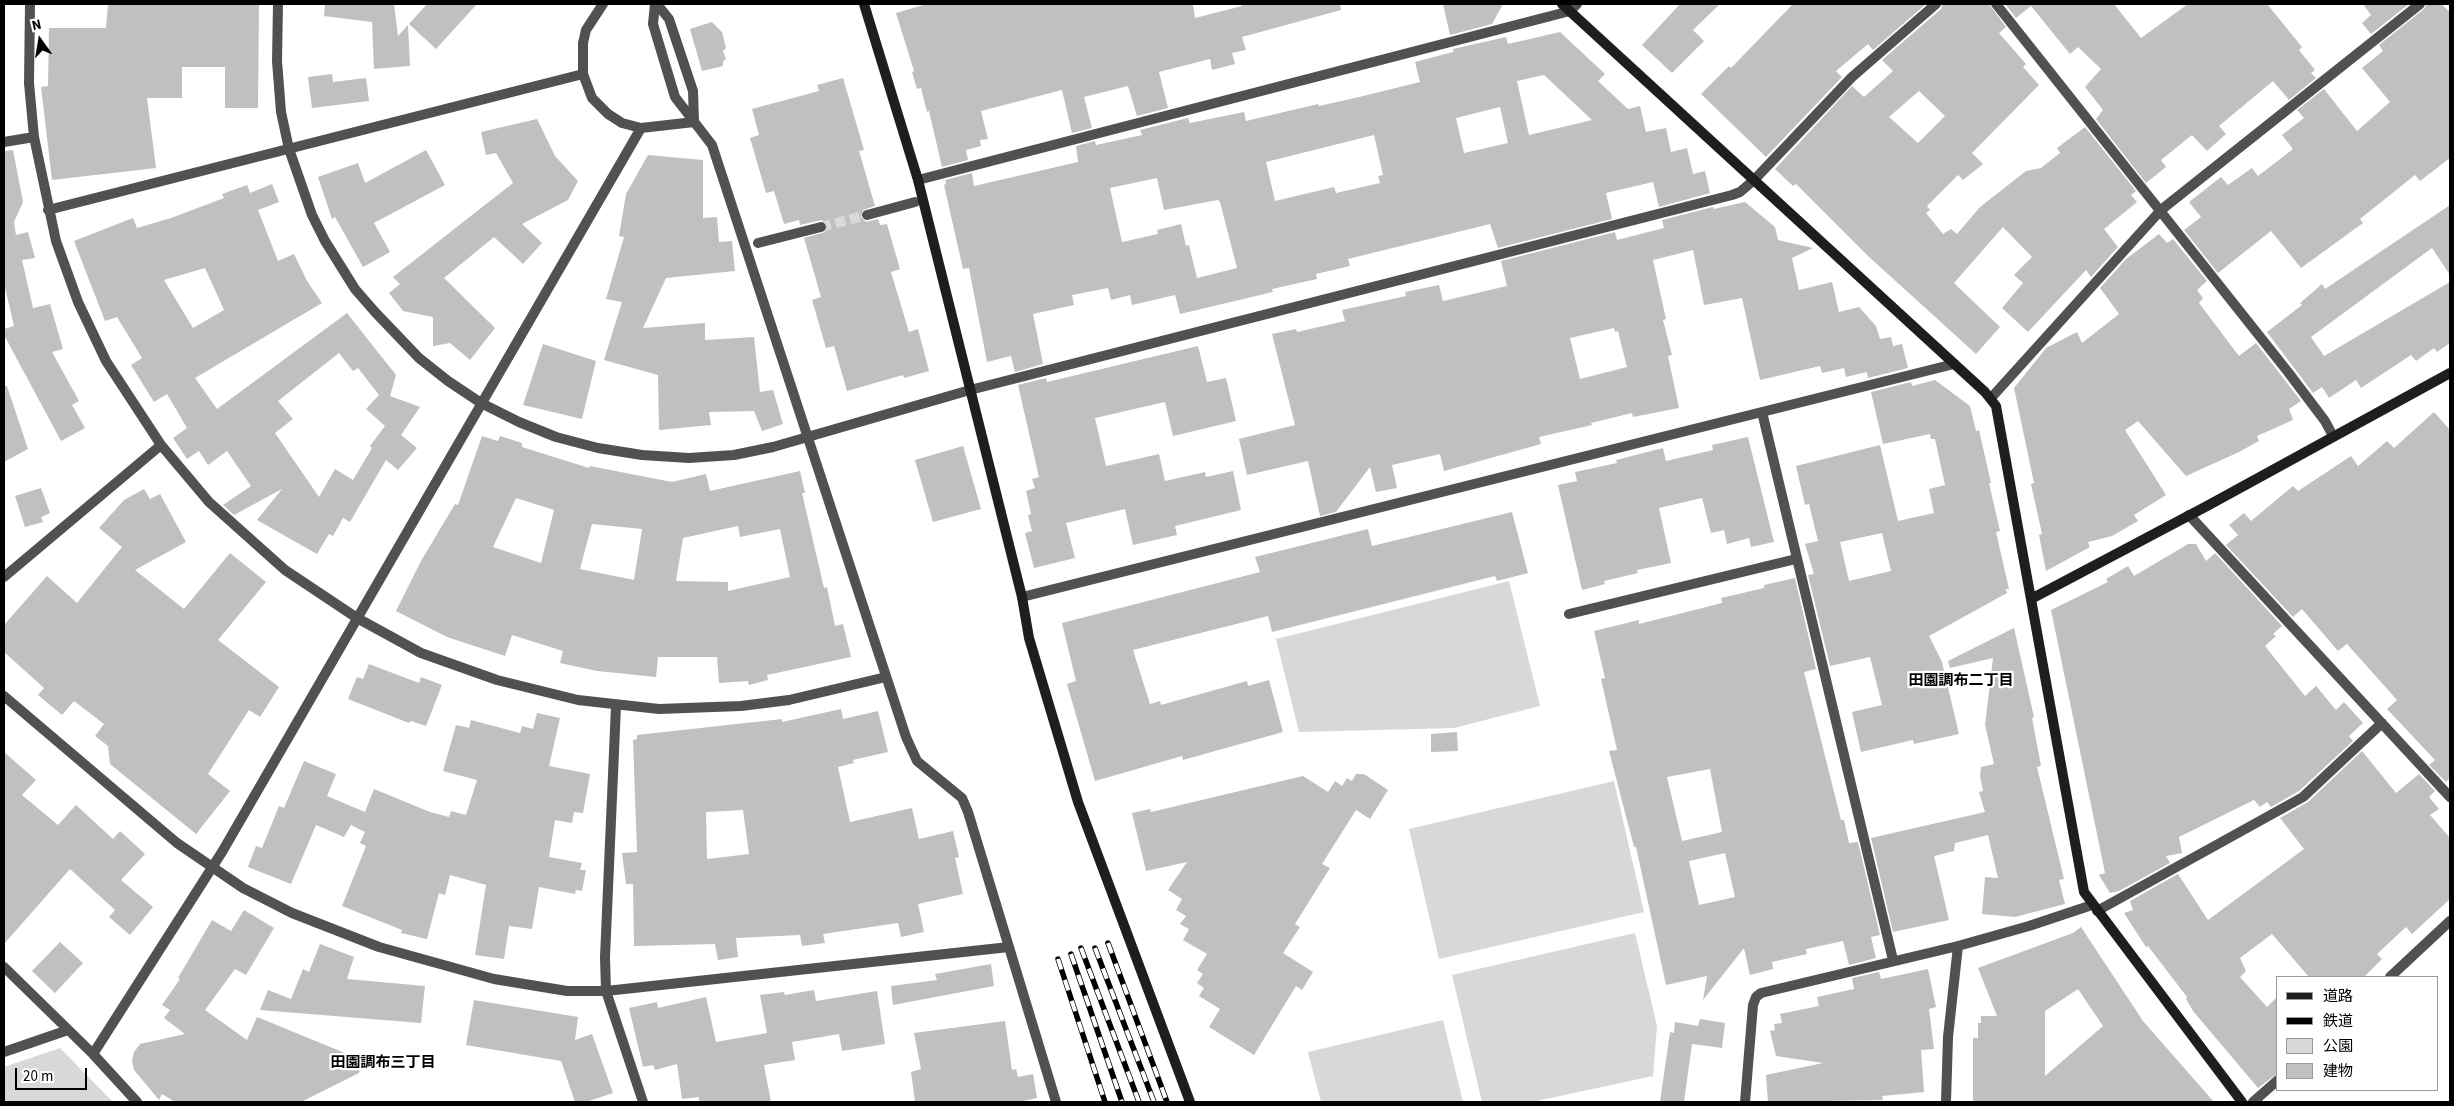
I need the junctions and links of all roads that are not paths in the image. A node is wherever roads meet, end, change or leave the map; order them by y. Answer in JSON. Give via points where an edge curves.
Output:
{"nodes":[{"id":1,"x":30,"y":4,"type":"edge"},
{"id":2,"x":278,"y":4,"type":"edge"},
{"id":3,"x":604,"y":4,"type":"edge"},
{"id":4,"x":656,"y":4,"type":"edge"},
{"id":5,"x":864,"y":4,"type":"edge"},
{"id":6,"x":1562,"y":4,"type":"edge"},
{"id":7,"x":1936,"y":4,"type":"edge"},
{"id":8,"x":1996,"y":4,"type":"edge"},
{"id":9,"x":2420,"y":4,"type":"edge"},
{"id":10,"x":1574,"y":8,"type":"edge"},
{"id":11,"x":583,"y":74,"type":"junction"},
{"id":12,"x":694,"y":122,"type":"junction"},
{"id":13,"x":641,"y":128,"type":"junction"},
{"id":14,"x":34,"y":137,"type":"junction"},
{"id":15,"x":4,"y":142,"type":"edge"},
{"id":16,"x":289,"y":149,"type":"junction"},
{"id":17,"x":918,"y":180,"type":"junction"},
{"id":18,"x":1754,"y":180,"type":"junction"},
{"id":19,"x":915,"y":202,"type":"dead end"},
{"id":20,"x":48,"y":210,"type":"junction"},
{"id":21,"x":2161,"y":210,"type":"junction"},
{"id":22,"x":867,"y":215,"type":"tunnel mouth"},
{"id":23,"x":821,"y":227,"type":"tunnel mouth"},
{"id":24,"x":758,"y":243,"type":"dead end"},
{"id":25,"x":1954,"y":364,"type":"junction"},
{"id":26,"x":2450,"y":373,"type":"edge"},
{"id":27,"x":970,"y":390,"type":"junction"},
{"id":28,"x":1991,"y":398,"type":"junction"},
{"id":29,"x":481,"y":403,"type":"junction"},
{"id":30,"x":1762,"y":412,"type":"junction"},
{"id":31,"x":2333,"y":436,"type":"junction"},
{"id":32,"x":810,"y":438,"type":"junction"},
{"id":33,"x":162,"y":446,"type":"junction"},
{"id":34,"x":2190,"y":515,"type":"junction"},
{"id":35,"x":1796,"y":559,"type":"junction"},
{"id":36,"x":4,"y":577,"type":"edge"},
{"id":37,"x":1022,"y":597,"type":"junction"},
{"id":38,"x":2031,"y":599,"type":"junction"},
{"id":39,"x":1569,"y":614,"type":"dead end"},
{"id":40,"x":356,"y":618,"type":"junction"},
{"id":41,"x":886,"y":677,"type":"junction"},
{"id":42,"x":4,"y":696,"type":"edge"},
{"id":43,"x":616,"y":706,"type":"junction"},
{"id":44,"x":2382,"y":723,"type":"junction"},
{"id":45,"x":2450,"y":797,"type":"edge"},
{"id":46,"x":211,"y":868,"type":"junction"},
{"id":47,"x":2094,"y":908,"type":"junction"},
{"id":48,"x":2450,"y":921,"type":"edge"},
{"id":49,"x":1958,"y":946,"type":"junction"},
{"id":50,"x":1008,"y":947,"type":"junction"},
{"id":51,"x":1893,"y":960,"type":"junction"},
{"id":52,"x":4,"y":968,"type":"edge"},
{"id":53,"x":2391,"y":976,"type":"edge"},
{"id":54,"x":606,"y":991,"type":"junction"},
{"id":55,"x":68,"y":1030,"type":"junction"},
{"id":56,"x":4,"y":1052,"type":"edge"},
{"id":57,"x":93,"y":1054,"type":"junction"},
{"id":58,"x":2276,"y":1082,"type":"edge"},
{"id":59,"x":136,"y":1102,"type":"edge"},
{"id":60,"x":642,"y":1102,"type":"edge"},
{"id":61,"x":1056,"y":1102,"type":"edge"},
{"id":62,"x":1190,"y":1102,"type":"edge"},
{"id":63,"x":1745,"y":1102,"type":"edge"},
{"id":64,"x":1946,"y":1102,"type":"edge"},
{"id":65,"x":2242,"y":1102,"type":"edge"},
{"id":66,"x":2253,"y":1102,"type":"edge"}],
"edges":[{"from":1,"to":14,"type":"street","via":[[29,75]]},
{"from":2,"to":16,"type":"street","via":[[277,61]]},
{"from":3,"to":11,"type":"street","via":[[586,30]]},
{"from":4,"to":12,"type":"street","via":[[669,19],[693,91]]},
{"from":4,"to":12,"type":"street","via":[[653,24],[675,97]]},
{"from":5,"to":17,"type":"street"},
{"from":6,"to":10,"type":"street"},
{"from":7,"to":18,"type":"street","via":[[1852,77]]},
{"from":8,"to":21,"type":"street"},
{"from":9,"to":21,"type":"street"},
{"from":10,"to":17,"type":"street"},
{"from":10,"to":18,"type":"street"},
{"from":11,"to":13,"type":"street","via":[[592,98],[608,114],[622,123]]},
{"from":11,"to":16,"type":"street"},
{"from":12,"to":13,"type":"street"},
{"from":12,"to":32,"type":"street","via":[[712,145]]},
{"from":13,"to":29,"type":"street"},
{"from":14,"to":15,"type":"street"},
{"from":14,"to":20,"type":"street"},
{"from":16,"to":20,"type":"street"},
{"from":16,"to":29,"type":"street","via":[[312,215],[355,289],[419,358]]},
{"from":17,"to":27,"type":"street"},
{"from":18,"to":25,"type":"street"},
{"from":18,"to":27,"type":"street","via":[[1732,195]]},
{"from":19,"to":22,"type":"street"},
{"from":20,"to":33,"type":"street","via":[[66,271],[90,329],[122,389]]},
{"from":21,"to":28,"type":"street"},
{"from":21,"to":31,"type":"street","via":[[2306,395]]},
{"from":23,"to":24,"type":"street"},
{"from":25,"to":28,"type":"street"},
{"from":25,"to":30,"type":"street"},
{"from":26,"to":31,"type":"street"},
{"from":27,"to":32,"type":"street"},
{"from":27,"to":37,"type":"street"},
{"from":28,"to":38,"type":"street","via":[[1998,414]]},
{"from":29,"to":32,"type":"street","via":[[556,437],[642,455],[689,458],[734,454]]},
{"from":29,"to":40,"type":"street"},
{"from":30,"to":35,"type":"street"},
{"from":30,"to":37,"type":"street"},
{"from":31,"to":34,"type":"street"},
{"from":32,"to":41,"type":"street"},
{"from":33,"to":36,"type":"street"},
{"from":33,"to":40,"type":"street","via":[[233,526],[285,570]]},
{"from":34,"to":38,"type":"street"},
{"from":34,"to":44,"type":"street"},
{"from":35,"to":39,"type":"street"},
{"from":35,"to":51,"type":"street"},
{"from":37,"to":62,"type":"street","via":[[1029,638],[1078,802]]},
{"from":38,"to":47,"type":"street","via":[[2084,892]]},
{"from":40,"to":43,"type":"street","via":[[421,653],[455,666],[540,692]]},
{"from":40,"to":46,"type":"street"},
{"from":41,"to":43,"type":"street","via":[[798,698],[740,706],[659,709]]},
{"from":41,"to":50,"type":"street","via":[[917,761],[962,798]]},
{"from":42,"to":46,"type":"street","via":[[140,813]]},
{"from":43,"to":54,"type":"street"},
{"from":44,"to":45,"type":"street"},
{"from":44,"to":47,"type":"street","via":[[2303,797]]},
{"from":46,"to":54,"type":"street","via":[[292,913],[410,957],[535,987]]},
{"from":46,"to":57,"type":"street"},
{"from":47,"to":49,"type":"street"},
{"from":47,"to":65,"type":"street"},
{"from":48,"to":53,"type":"street"},
{"from":49,"to":51,"type":"street"},
{"from":49,"to":64,"type":"street","via":[[1948,1037]]},
{"from":50,"to":54,"type":"street"},
{"from":50,"to":61,"type":"street"},
{"from":51,"to":63,"type":"street","via":[[1775,988],[1756,997]]},
{"from":52,"to":55,"type":"street"},
{"from":54,"to":60,"type":"street"},
{"from":55,"to":56,"type":"street"},
{"from":55,"to":57,"type":"street"},
{"from":57,"to":59,"type":"street"},
{"from":58,"to":66,"type":"street"}]}
